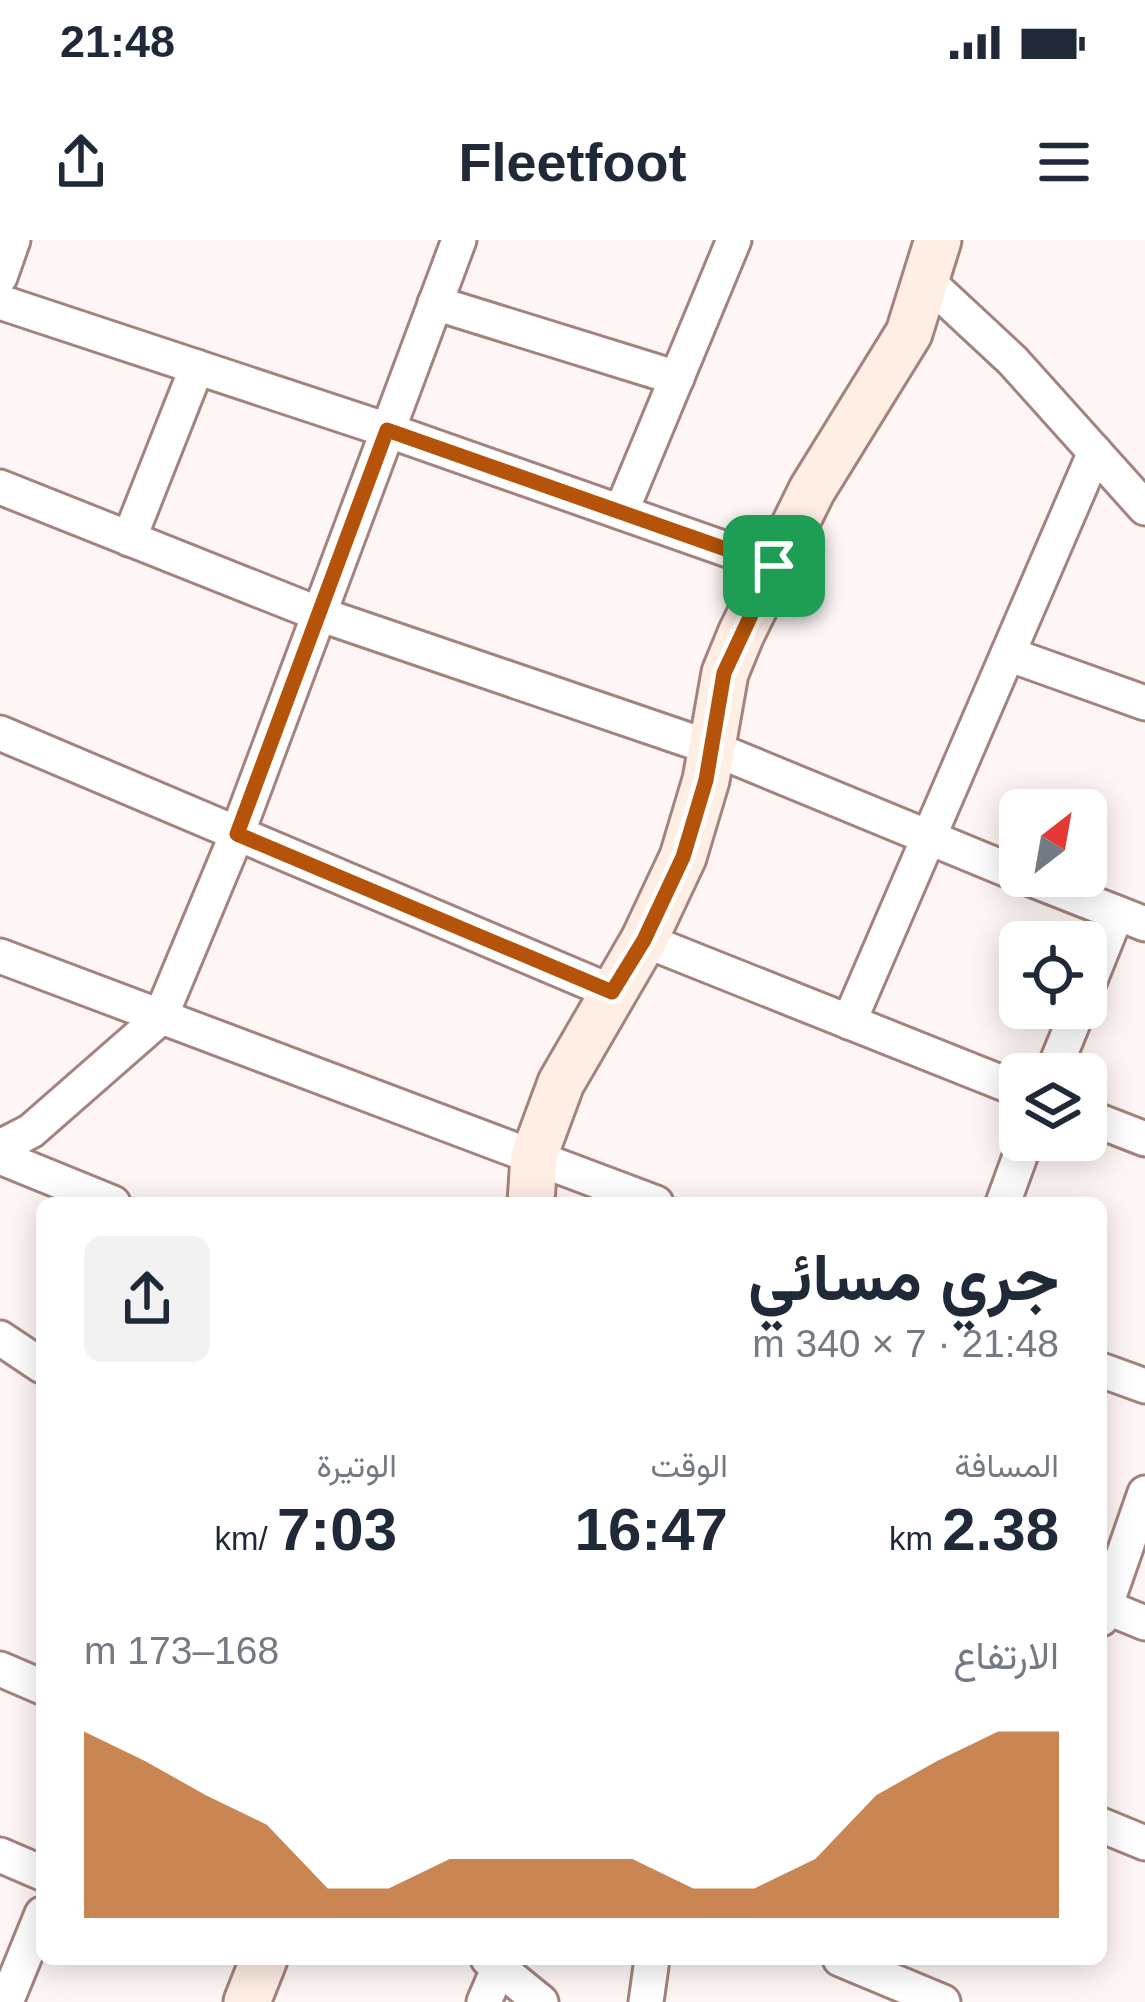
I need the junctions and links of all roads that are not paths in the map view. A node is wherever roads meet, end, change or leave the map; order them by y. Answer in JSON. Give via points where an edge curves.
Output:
{"nodes":[{"id":1,"x":14,"y":240,"type":"edge"},
{"id":2,"x":458,"y":240,"type":"edge"},
{"id":3,"x":734,"y":240,"type":"edge"},
{"id":4,"x":932,"y":260,"type":"edge"},
{"id":5,"x":0,"y":277,"type":"edge"},
{"id":6,"x":0,"y":302,"type":"edge"},
{"id":7,"x":435,"y":303,"type":"junction"},
{"id":8,"x":197,"y":367,"type":"junction"},
{"id":9,"x":677,"y":378,"type":"junction"},
{"id":10,"x":387,"y":430,"type":"junction"},
{"id":11,"x":1095,"y":452,"type":"junction"},
{"id":12,"x":0,"y":487,"type":"edge"},
{"id":13,"x":1145,"y":508,"type":"edge"},
{"id":14,"x":621,"y":512,"type":"junction"},
{"id":15,"x":129,"y":539,"type":"junction"},
{"id":16,"x":774,"y":566,"type":"junction"},
{"id":17,"x":319,"y":614,"type":"junction"},
{"id":18,"x":1008,"y":654,"type":"junction"},
{"id":19,"x":1145,"y":703,"type":"edge"},
{"id":20,"x":0,"y":734,"type":"edge"},
{"id":21,"x":712,"y":748,"type":"junction"},
{"id":22,"x":237,"y":834,"type":"junction"},
{"id":23,"x":930,"y":840,"type":"junction"},
{"id":24,"x":999,"y":866,"type":"edge"},
{"id":25,"x":1078,"y":897,"type":"edge"},
{"id":26,"x":1131,"y":918,"type":"edge"},
{"id":27,"x":644,"y":940,"type":"junction"},
{"id":28,"x":0,"y":956,"type":"edge"},
{"id":29,"x":1107,"y":956,"type":"edge"},
{"id":30,"x":612,"y":992,"type":"junction"},
{"id":31,"x":160,"y":1018,"type":"junction"},
{"id":32,"x":849,"y":1022,"type":"junction"},
{"id":33,"x":999,"y":1082,"type":"edge"},
{"id":34,"x":1107,"y":1124,"type":"edge"},
{"id":35,"x":1145,"y":1139,"type":"edge"},
{"id":36,"x":0,"y":1147,"type":"edge"},
{"id":37,"x":534,"y":1156,"type":"junction"},
{"id":38,"x":0,"y":1157,"type":"edge"},
{"id":39,"x":1018,"y":1161,"type":"edge"},
{"id":40,"x":97,"y":1197,"type":"edge"},
{"id":41,"x":531,"y":1197,"type":"edge"},
{"id":42,"x":640,"y":1197,"type":"edge"},
{"id":43,"x":1005,"y":1197,"type":"edge"},
{"id":44,"x":0,"y":1338,"type":"edge"},
{"id":45,"x":36,"y":1362,"type":"edge"},
{"id":46,"x":1107,"y":1372,"type":"edge"},
{"id":47,"x":1145,"y":1387,"type":"edge"},
{"id":48,"x":1145,"y":1493,"type":"edge"},
{"id":49,"x":1107,"y":1596,"type":"edge"},
{"id":50,"x":1107,"y":1611,"type":"edge"},
{"id":51,"x":1145,"y":1622,"type":"edge"},
{"id":52,"x":0,"y":1669,"type":"edge"},
{"id":53,"x":36,"y":1685,"type":"edge"},
{"id":54,"x":1107,"y":1827,"type":"edge"},
{"id":55,"x":1145,"y":1843,"type":"edge"},
{"id":56,"x":0,"y":1855,"type":"edge"},
{"id":57,"x":36,"y":1870,"type":"edge"},
{"id":58,"x":36,"y":1929,"type":"edge"},
{"id":59,"x":493,"y":1965,"type":"edge"},
{"id":60,"x":495,"y":1965,"type":"edge"},
{"id":61,"x":651,"y":1965,"type":"edge"},
{"id":62,"x":872,"y":1978,"type":"edge"},
{"id":63,"x":6,"y":2002,"type":"edge"},
{"id":64,"x":484,"y":2002,"type":"edge"},
{"id":65,"x":541,"y":2002,"type":"edge"},
{"id":66,"x":646,"y":2002,"type":"edge"},
{"id":67,"x":943,"y":2002,"type":"edge"}],
"edges":[{"from":1,"to":5,"type":"street"},
{"from":2,"to":7,"type":"street"},
{"from":3,"to":9,"type":"street"},
{"from":4,"to":11,"type":"street"},
{"from":4,"to":16,"type":"street","via":[[909,333]]},
{"from":6,"to":8,"type":"street"},
{"from":7,"to":9,"type":"street"},
{"from":7,"to":10,"type":"street"},
{"from":8,"to":10,"type":"street"},
{"from":8,"to":15,"type":"street"},
{"from":9,"to":14,"type":"street"},
{"from":10,"to":14,"type":"street"},
{"from":10,"to":17,"type":"street"},
{"from":11,"to":13,"type":"street"},
{"from":11,"to":18,"type":"street"},
{"from":12,"to":15,"type":"street"},
{"from":14,"to":16,"type":"street"},
{"from":15,"to":17,"type":"street"},
{"from":16,"to":21,"type":"street","via":[[724,673]]},
{"from":17,"to":21,"type":"street"},
{"from":17,"to":22,"type":"street"},
{"from":18,"to":19,"type":"street"},
{"from":18,"to":23,"type":"street"},
{"from":20,"to":22,"type":"street"},
{"from":21,"to":23,"type":"street"},
{"from":21,"to":27,"type":"street","via":[[683,857]]},
{"from":22,"to":30,"type":"street"},
{"from":22,"to":31,"type":"street"},
{"from":23,"to":24,"type":"street"},
{"from":23,"to":32,"type":"street"},
{"from":25,"to":26,"type":"street"},
{"from":26,"to":29,"type":"street"},
{"from":27,"to":30,"type":"street"},
{"from":27,"to":32,"type":"street"},
{"from":28,"to":31,"type":"street"},
{"from":30,"to":37,"type":"street","via":[[562,1083]]},
{"from":31,"to":36,"type":"street","via":[[31,1131]]},
{"from":31,"to":37,"type":"street"},
{"from":32,"to":33,"type":"street"},
{"from":34,"to":35,"type":"street"},
{"from":37,"to":41,"type":"street"},
{"from":37,"to":42,"type":"street"},
{"from":38,"to":40,"type":"street"},
{"from":39,"to":43,"type":"street"},
{"from":44,"to":45,"type":"street"},
{"from":46,"to":47,"type":"street"},
{"from":48,"to":49,"type":"street"},
{"from":50,"to":51,"type":"street"},
{"from":52,"to":53,"type":"street"},
{"from":54,"to":55,"type":"street"},
{"from":56,"to":57,"type":"street"},
{"from":58,"to":63,"type":"street"},
{"from":59,"to":64,"type":"street"},
{"from":60,"to":65,"type":"street"},
{"from":61,"to":66,"type":"street"},
{"from":62,"to":67,"type":"street"}]}
